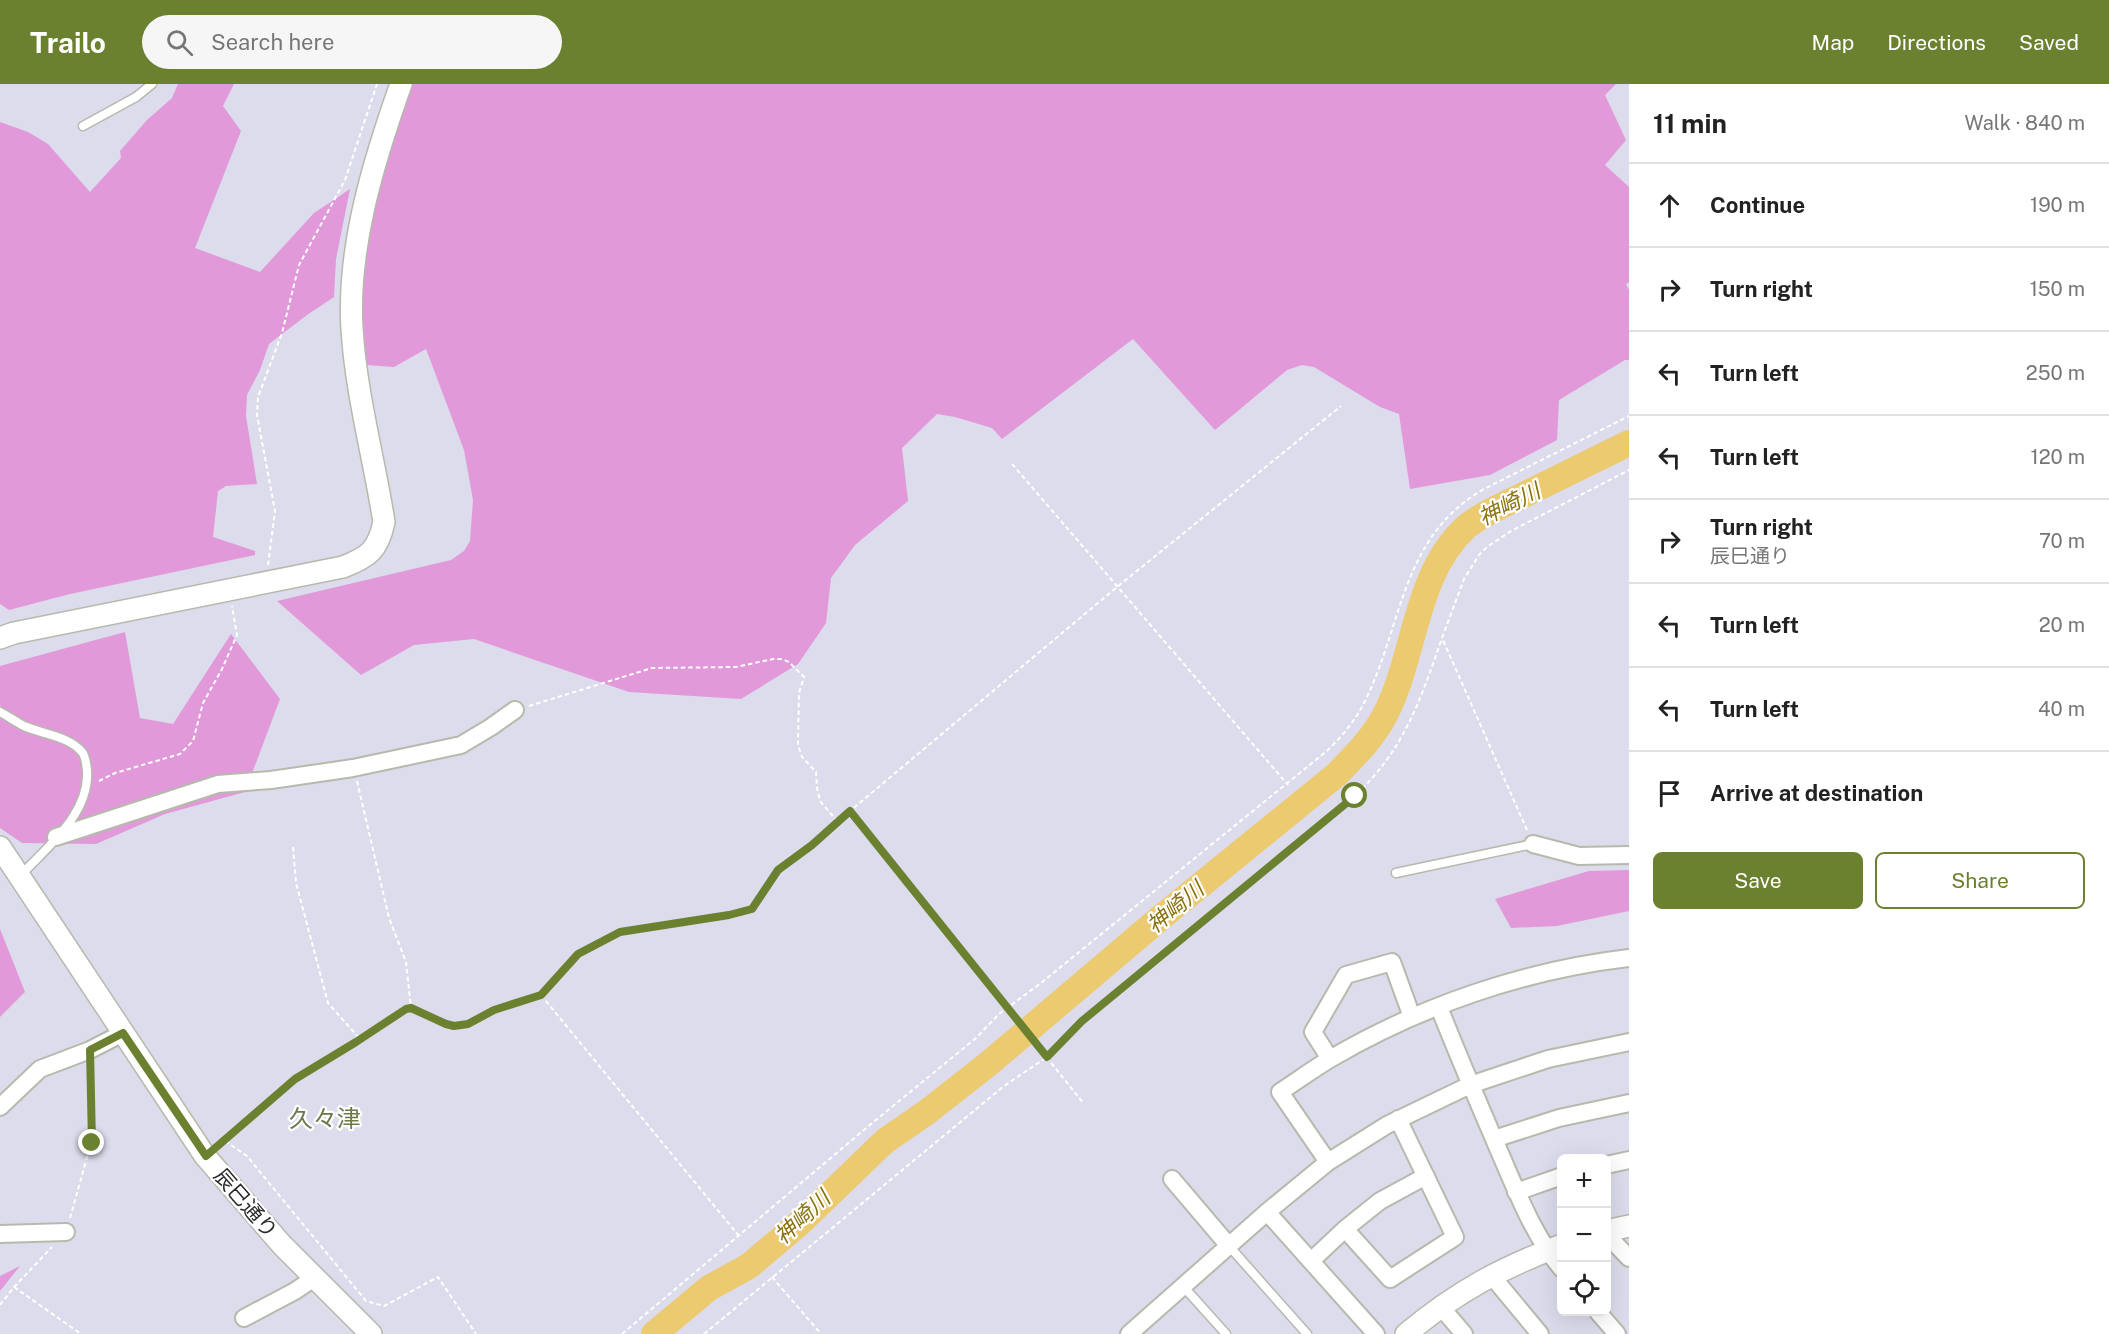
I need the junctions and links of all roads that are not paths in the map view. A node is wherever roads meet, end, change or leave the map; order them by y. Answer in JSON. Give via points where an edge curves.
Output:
{"nodes":[{"id":1,"x":152,"y":84,"type":"edge"},
{"id":2,"x":401,"y":84,"type":"edge"},
{"id":3,"x":83,"y":126,"type":"dead end"},
{"id":4,"x":0,"y":638,"type":"edge"},
{"id":5,"x":515,"y":710,"type":"road end"},
{"id":6,"x":0,"y":712,"type":"edge"},
{"id":7,"x":56,"y":837,"type":"junction"},
{"id":8,"x":1533,"y":844,"type":"joint"},
{"id":9,"x":0,"y":847,"type":"edge"},
{"id":10,"x":1629,"y":855,"type":"edge"},
{"id":11,"x":1396,"y":873,"type":"dead end"},
{"id":12,"x":20,"y":876,"type":"junction"},
{"id":13,"x":1629,"y":958,"type":"edge"},
{"id":14,"x":1439,"y":1007,"type":"junction"},
{"id":15,"x":1412,"y":1017,"type":"junction"},
{"id":16,"x":123,"y":1033,"type":"junction"},
{"id":17,"x":1629,"y":1042,"type":"edge"},
{"id":18,"x":1330,"y":1059,"type":"junction"},
{"id":19,"x":1470,"y":1085,"type":"junction"},
{"id":20,"x":1629,"y":1102,"type":"edge"},
{"id":21,"x":0,"y":1107,"type":"edge"},
{"id":22,"x":1398,"y":1119,"type":"junction"},
{"id":23,"x":1494,"y":1139,"type":"junction"},
{"id":24,"x":1629,"y":1160,"type":"edge"},
{"id":25,"x":1328,"y":1161,"type":"junction"},
{"id":26,"x":1611,"y":1164,"type":"edge"},
{"id":27,"x":1426,"y":1176,"type":"junction"},
{"id":28,"x":1557,"y":1178,"type":"edge"},
{"id":29,"x":1172,"y":1179,"type":"dead end"},
{"id":30,"x":1516,"y":1192,"type":"junction"},
{"id":31,"x":1267,"y":1212,"type":"junction"},
{"id":32,"x":1629,"y":1226,"type":"edge"},
{"id":33,"x":1345,"y":1229,"type":"junction"},
{"id":34,"x":1611,"y":1231,"type":"edge"},
{"id":35,"x":66,"y":1232,"type":"road end"},
{"id":36,"x":0,"y":1234,"type":"edge"},
{"id":37,"x":1611,"y":1238,"type":"edge"},
{"id":38,"x":1229,"y":1246,"type":"junction"},
{"id":39,"x":1554,"y":1248,"type":"edge"},
{"id":40,"x":1629,"y":1258,"type":"edge"},
{"id":41,"x":1311,"y":1261,"type":"junction"},
{"id":42,"x":1491,"y":1275,"type":"junction"},
{"id":43,"x":314,"y":1278,"type":"junction"},
{"id":44,"x":1183,"y":1286,"type":"junction"},
{"id":45,"x":1440,"y":1306,"type":"junction"},
{"id":46,"x":1602,"y":1316,"type":"edge"},
{"id":47,"x":244,"y":1318,"type":"dead end"},
{"id":48,"x":1133,"y":1333,"type":"edge"},
{"id":49,"x":371,"y":1334,"type":"edge"},
{"id":50,"x":1226,"y":1334,"type":"edge"},
{"id":51,"x":1307,"y":1334,"type":"edge"},
{"id":52,"x":1376,"y":1334,"type":"edge"},
{"id":53,"x":1406,"y":1334,"type":"edge"},
{"id":54,"x":1464,"y":1334,"type":"edge"},
{"id":55,"x":1540,"y":1334,"type":"edge"},
{"id":56,"x":1617,"y":1334,"type":"edge"}],
"edges":[{"from":1,"to":3,"type":"lane"},
{"from":2,"to":4,"type":"street","via":[[366,201],[354,268],[354,355],[384,522],[374,550],[343,567]]},
{"from":5,"to":7,"type":"street","via":[[461,745],[353,768],[218,784]]},
{"from":6,"to":7,"type":"lane","via":[[24,726],[67,741],[82,752],[86,762],[85,796]]},
{"from":7,"to":12,"type":"lane"},
{"from":8,"to":10,"type":"street","via":[[1579,856]]},
{"from":8,"to":11,"type":"lane"},
{"from":9,"to":12,"type":"street","name":"辰巳通り"},
{"from":12,"to":16,"type":"street","name":"辰巳通り"},
{"from":13,"to":14,"type":"street","via":[[1512,982]]},
{"from":14,"to":15,"type":"street"},
{"from":14,"to":19,"type":"street"},
{"from":15,"to":18,"type":"street"},
{"from":15,"to":18,"type":"street","via":[[1392,962],[1346,975],[1313,1032]]},
{"from":16,"to":21,"type":"street","via":[[40,1069]]},
{"from":16,"to":43,"type":"street","name":"辰巳通り","via":[[206,1156]]},
{"from":17,"to":19,"type":"street","via":[[1548,1059]]},
{"from":18,"to":25,"type":"street","via":[[1280,1092]]},
{"from":19,"to":22,"type":"street"},
{"from":19,"to":23,"type":"street"},
{"from":20,"to":23,"type":"street","via":[[1559,1118]]},
{"from":22,"to":25,"type":"street"},
{"from":22,"to":27,"type":"street"},
{"from":23,"to":30,"type":"street"},
{"from":24,"to":26,"type":"street"},
{"from":25,"to":31,"type":"street"},
{"from":27,"to":33,"type":"street","via":[[1380,1201]]},
{"from":27,"to":33,"type":"street","via":[[1455,1237],[1390,1279]]},
{"from":28,"to":30,"type":"street"},
{"from":29,"to":38,"type":"street"},
{"from":30,"to":39,"type":"street"},
{"from":31,"to":38,"type":"street"},
{"from":31,"to":41,"type":"street"},
{"from":32,"to":34,"type":"street"},
{"from":33,"to":41,"type":"street"},
{"from":35,"to":36,"type":"street"},
{"from":37,"to":40,"type":"street"},
{"from":38,"to":44,"type":"street"},
{"from":38,"to":51,"type":"lane"},
{"from":39,"to":42,"type":"street"},
{"from":41,"to":52,"type":"street"},
{"from":42,"to":45,"type":"street"},
{"from":42,"to":55,"type":"street"},
{"from":43,"to":47,"type":"street"},
{"from":43,"to":49,"type":"street","name":"辰巳通り"},
{"from":44,"to":48,"type":"street"},
{"from":44,"to":50,"type":"lane"},
{"from":45,"to":53,"type":"street"},
{"from":45,"to":54,"type":"street"},
{"from":46,"to":56,"type":"street"}]}
